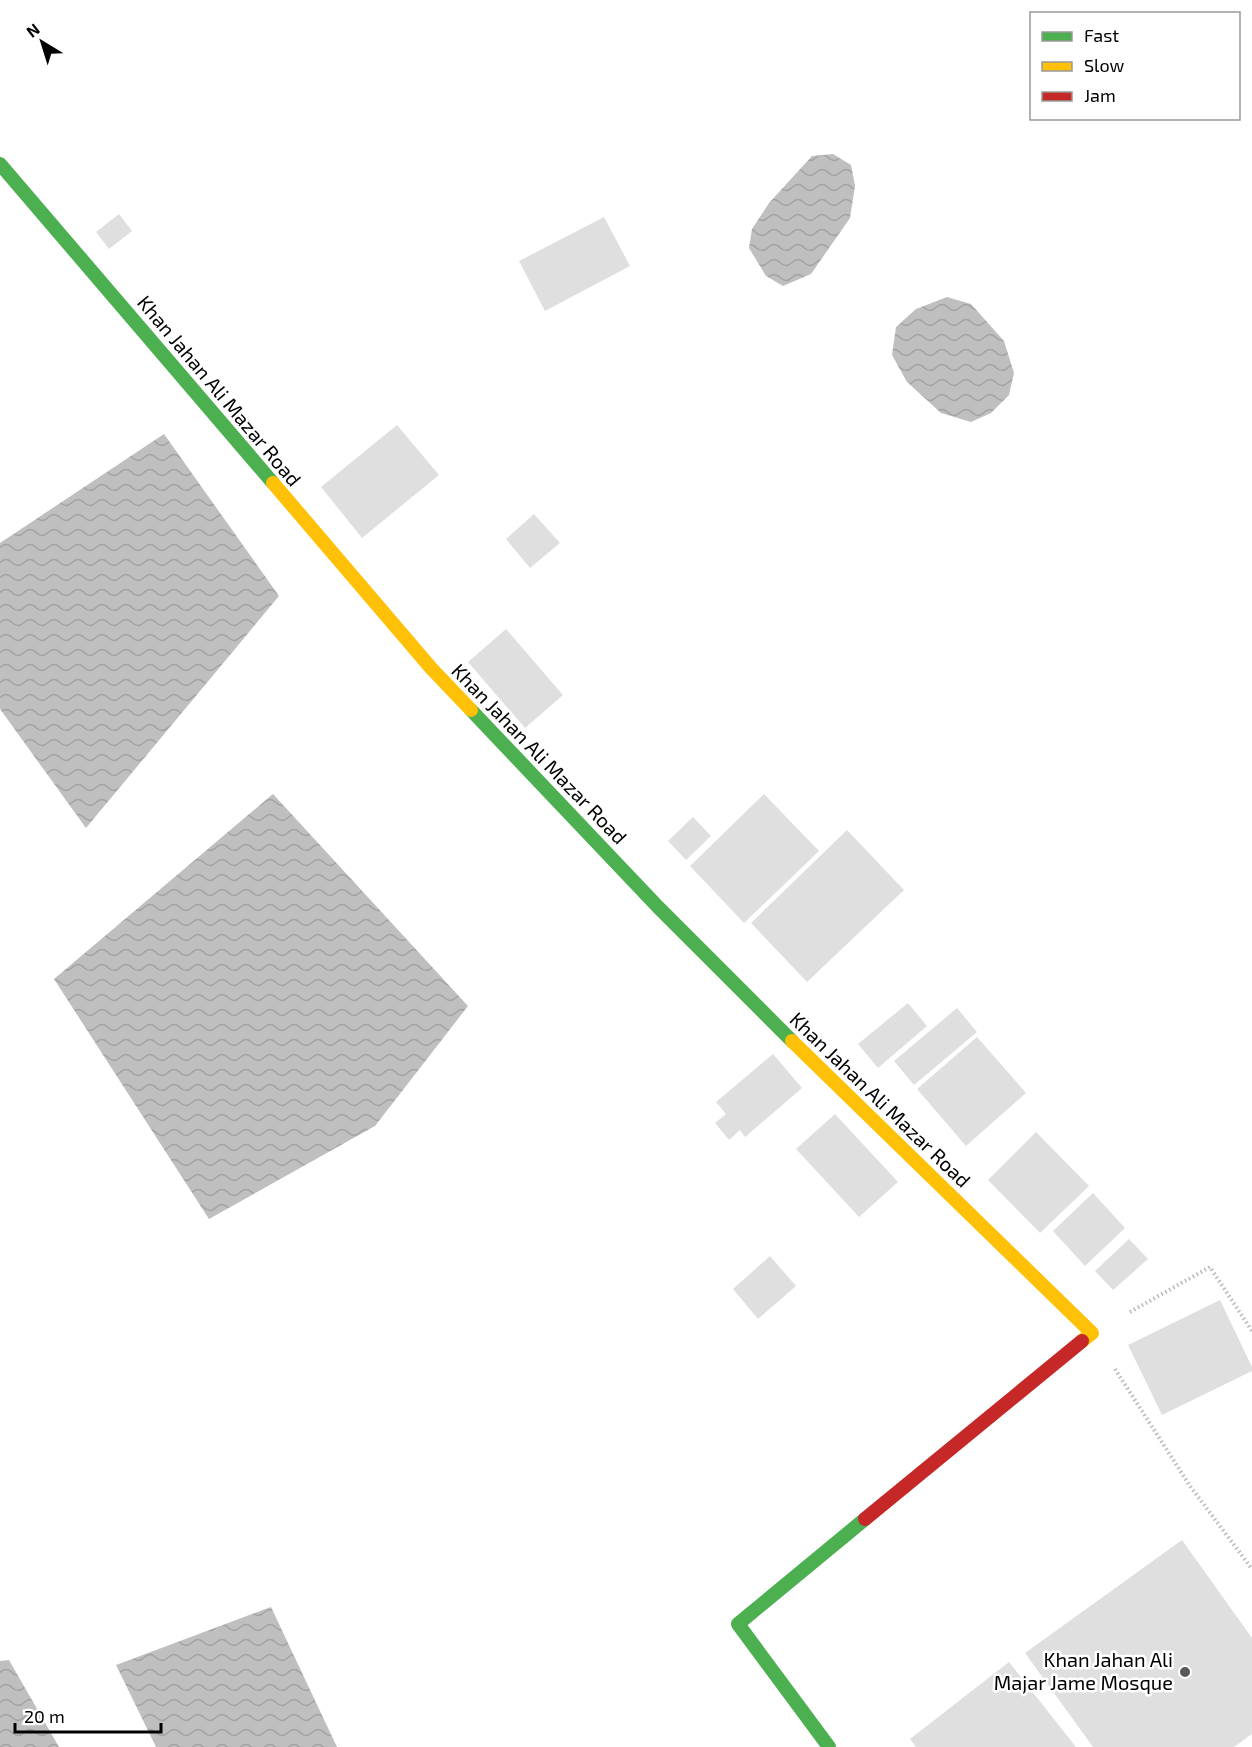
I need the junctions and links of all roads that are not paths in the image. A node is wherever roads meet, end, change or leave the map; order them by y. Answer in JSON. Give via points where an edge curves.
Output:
{"nodes":[{"id":1,"x":0,"y":164,"type":"edge"},
{"id":2,"x":829,"y":1747,"type":"edge"}],
"edges":[{"from":1,"to":2,"type":"street","name":"Khan Jahan Ali Mazar Road","via":[[431,668],[658,907],[1092,1333],[738,1624]]}]}
